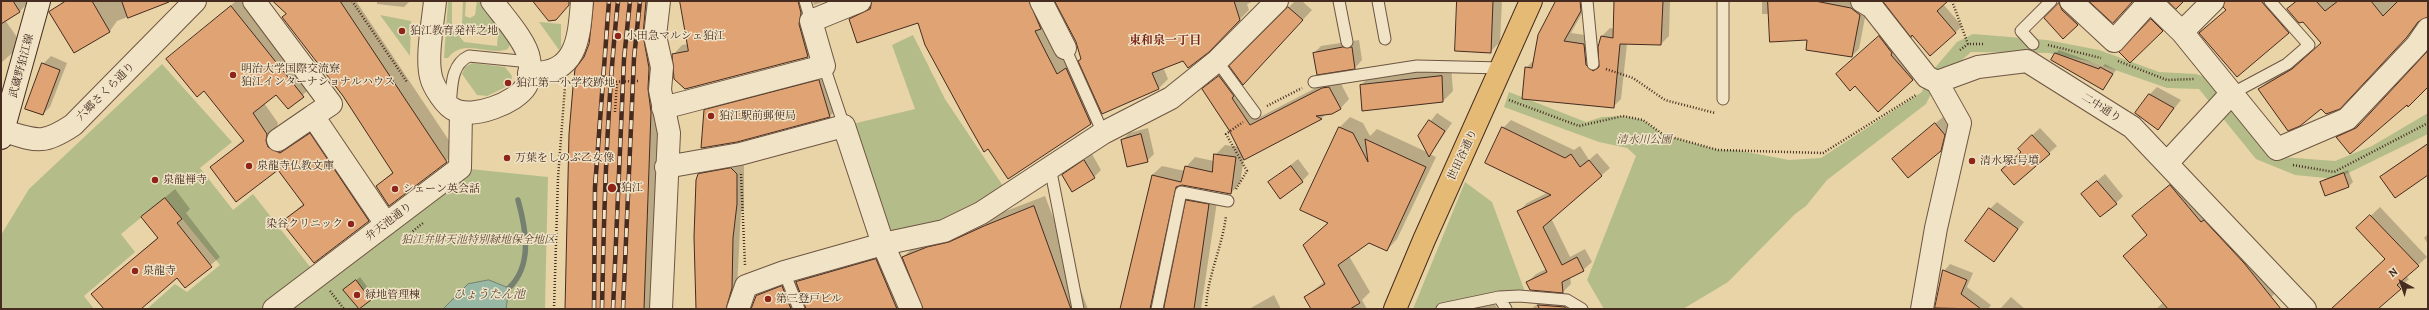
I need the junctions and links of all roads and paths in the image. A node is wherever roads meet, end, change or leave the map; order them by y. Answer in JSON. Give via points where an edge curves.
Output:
{"nodes":[{"id":1,"x":39,"y":1,"type":"edge"},
{"id":2,"x":254,"y":1,"type":"edge"},
{"id":3,"x":352,"y":1,"type":"edge"},
{"id":4,"x":435,"y":1,"type":"edge"},
{"id":5,"x":492,"y":1,"type":"edge"},
{"id":6,"x":582,"y":1,"type":"edge"},
{"id":7,"x":659,"y":1,"type":"edge"},
{"id":8,"x":860,"y":1,"type":"edge"},
{"id":9,"x":1041,"y":1,"type":"edge"},
{"id":10,"x":1277,"y":1,"type":"edge"},
{"id":11,"x":1339,"y":1,"type":"edge"},
{"id":12,"x":1378,"y":1,"type":"edge"},
{"id":13,"x":1531,"y":1,"type":"edge"},
{"id":14,"x":1587,"y":1,"type":"edge"},
{"id":15,"x":1723,"y":1,"type":"edge"},
{"id":16,"x":1952,"y":1,"type":"edge"},
{"id":17,"x":2051,"y":1,"type":"edge"},
{"id":18,"x":2071,"y":1,"type":"edge"},
{"id":19,"x":2150,"y":1,"type":"edge"},
{"id":20,"x":2213,"y":1,"type":"edge"},
{"id":21,"x":2270,"y":1,"type":"edge"},
{"id":22,"x":1867,"y":2,"type":"edge"},
{"id":23,"x":185,"y":6,"type":"edge"},
{"id":24,"x":808,"y":11,"type":"edge"},
{"id":25,"x":2428,"y":29,"type":"edge"},
{"id":26,"x":2182,"y":32,"type":"junction"},
{"id":27,"x":1385,"y":39,"type":"dead end"},
{"id":28,"x":1347,"y":42,"type":"dead end"},
{"id":29,"x":1968,"y":44,"type":"junction"},
{"id":30,"x":1990,"y":44,"type":"dead end"},
{"id":31,"x":2033,"y":44,"type":"joint"},
{"id":32,"x":1065,"y":48,"type":"joint"},
{"id":33,"x":1957,"y":53,"type":"dead end"},
{"id":34,"x":2104,"y":58,"type":"dead end"},
{"id":35,"x":2112,"y":60,"type":"dead end"},
{"id":36,"x":1217,"y":61,"type":"junction"},
{"id":37,"x":1593,"y":64,"type":"joint"},
{"id":38,"x":824,"y":66,"type":"junction"},
{"id":39,"x":529,"y":68,"type":"junction"},
{"id":40,"x":1502,"y":68,"type":"junction"},
{"id":41,"x":661,"y":80,"type":"junction"},
{"id":42,"x":2200,"y":81,"type":"dead end"},
{"id":43,"x":407,"y":82,"type":"dead end"},
{"id":44,"x":617,"y":82,"type":"junction"},
{"id":45,"x":1314,"y":82,"type":"joint"},
{"id":46,"x":1937,"y":82,"type":"junction"},
{"id":47,"x":1491,"y":92,"type":"junction"},
{"id":48,"x":2231,"y":94,"type":"junction"},
{"id":49,"x":7,"y":96,"type":"edge"},
{"id":50,"x":1723,"y":99,"type":"joint"},
{"id":51,"x":663,"y":108,"type":"junction"},
{"id":52,"x":455,"y":110,"type":"junction"},
{"id":53,"x":615,"y":112,"type":"dead end"},
{"id":54,"x":1255,"y":113,"type":"junction"},
{"id":55,"x":313,"y":116,"type":"junction"},
{"id":56,"x":2428,"y":123,"type":"edge"},
{"id":57,"x":844,"y":126,"type":"junction"},
{"id":58,"x":1103,"y":133,"type":"junction"},
{"id":59,"x":2,"y":134,"type":"edge"},
{"id":60,"x":278,"y":140,"type":"dead end"},
{"id":61,"x":740,"y":154,"type":"junction"},
{"id":62,"x":2167,"y":164,"type":"junction"},
{"id":63,"x":2287,"y":164,"type":"dead end"},
{"id":64,"x":666,"y":167,"type":"junction"},
{"id":65,"x":1050,"y":167,"type":"junction"},
{"id":66,"x":1228,"y":201,"type":"junction"},
{"id":67,"x":386,"y":224,"type":"junction"},
{"id":68,"x":883,"y":244,"type":"junction"},
{"id":69,"x":784,"y":272,"type":"junction"},
{"id":70,"x":746,"y":286,"type":"junction"},
{"id":71,"x":1499,"y":297,"type":"junction"},
{"id":72,"x":274,"y":309,"type":"edge"},
{"id":73,"x":554,"y":309,"type":"edge"},
{"id":74,"x":661,"y":309,"type":"edge"},
{"id":75,"x":738,"y":309,"type":"edge"},
{"id":76,"x":799,"y":309,"type":"edge"},
{"id":77,"x":911,"y":309,"type":"edge"},
{"id":78,"x":1078,"y":309,"type":"edge"},
{"id":79,"x":1157,"y":309,"type":"edge"},
{"id":80,"x":1206,"y":309,"type":"edge"},
{"id":81,"x":1395,"y":309,"type":"edge"},
{"id":82,"x":1442,"y":309,"type":"edge"},
{"id":83,"x":1506,"y":309,"type":"edge"},
{"id":84,"x":1582,"y":309,"type":"edge"},
{"id":85,"x":1922,"y":309,"type":"edge"},
{"id":86,"x":2305,"y":309,"type":"edge"}],
"edges":[{"from":1,"to":49,"type":"street","name":"武蔵野狛江線"},
{"from":2,"to":55,"type":"street","via":[[331,104]]},
{"from":3,"to":43,"type":"path"},
{"from":4,"to":52,"type":"street","via":[[430,74]]},
{"from":5,"to":39,"type":"street","via":[[528,51]]},
{"from":6,"to":39,"type":"street","via":[[579,36],[572,54],[545,74]]},
{"from":7,"to":41,"type":"street","via":[[654,36],[662,68]]},
{"from":8,"to":24,"type":"street"},
{"from":9,"to":32,"type":"street"},
{"from":10,"to":36,"type":"street"},
{"from":11,"to":28,"type":"lane"},
{"from":12,"to":27,"type":"lane"},
{"from":13,"to":40,"type":"main road","name":"世田谷通り"},
{"from":14,"to":37,"type":"lane"},
{"from":15,"to":50,"type":"lane"},
{"from":16,"to":29,"type":"path"},
{"from":17,"to":31,"type":"lane","via":[[2021,31]]},
{"from":18,"to":19,"type":"street","via":[[2114,41]]},
{"from":19,"to":26,"type":"street"},
{"from":20,"to":26,"type":"street"},
{"from":21,"to":48,"type":"lane","via":[[2309,44],[2287,64]]},
{"from":22,"to":46,"type":"street","via":[[1927,77]]},
{"from":23,"to":59,"type":"street","name":"六郷さくら通り","via":[[73,125],[53,138],[40,140]]},
{"from":24,"to":38,"type":"street"},
{"from":25,"to":48,"type":"street","via":[[2417,45],[2347,119],[2277,149]]},
{"from":26,"to":48,"type":"street"},
{"from":29,"to":30,"type":"path"},
{"from":29,"to":33,"type":"path"},
{"from":31,"to":34,"type":"path"},
{"from":32,"to":58,"type":"lane"},
{"from":35,"to":42,"type":"path","via":[[2167,80]]},
{"from":36,"to":54,"type":"lane"},
{"from":36,"to":58,"type":"street","via":[[1170,98]]},
{"from":37,"to":50,"type":"path","via":[[1633,78],[1665,100],[1717,113]]},
{"from":38,"to":51,"type":"street"},
{"from":38,"to":57,"type":"lane"},
{"from":39,"to":52,"type":"street","via":[[525,87],[517,96],[503,104],[476,112]]},
{"from":39,"to":52,"type":"lane","via":[[469,56],[460,60],[454,68]]},
{"from":40,"to":45,"type":"lane","via":[[1417,66]]},
{"from":40,"to":47,"type":"main road","name":"世田谷通り"},
{"from":41,"to":44,"type":"path"},
{"from":41,"to":51,"type":"street"},
{"from":44,"to":53,"type":"path"},
{"from":44,"to":73,"type":"path","via":[[565,83],[558,178]]},
{"from":45,"to":54,"type":"path"},
{"from":46,"to":47,"type":"path","via":[[1823,153],[1718,150],[1664,135],[1643,120],[1623,116],[1579,126]]},
{"from":46,"to":62,"type":"street","name":"二中通り","via":[[1978,67],[2027,61],[2132,127]]},
{"from":46,"to":85,"type":"street","via":[[1960,124],[1936,228]]},
{"from":47,"to":81,"type":"main road","name":"世田谷通り"},
{"from":48,"to":62,"type":"street"},
{"from":49,"to":59,"type":"street","name":"武蔵野狛江線"},
{"from":51,"to":64,"type":"street","via":[[669,133]]},
{"from":52,"to":67,"type":"street","name":"弁天池通り","via":[[460,168]]},
{"from":54,"to":66,"type":"path","via":[[1226,134],[1247,172]]},
{"from":55,"to":60,"type":"street"},
{"from":55,"to":67,"type":"street"},
{"from":56,"to":63,"type":"path","via":[[2334,172]]},
{"from":57,"to":61,"type":"street"},
{"from":57,"to":68,"type":"street"},
{"from":58,"to":65,"type":"street"},
{"from":61,"to":64,"type":"street"},
{"from":61,"to":70,"type":"path"},
{"from":62,"to":86,"type":"street","name":"二中通り"},
{"from":64,"to":74,"type":"street"},
{"from":65,"to":68,"type":"street","via":[[981,214],[944,231]]},
{"from":65,"to":78,"type":"lane"},
{"from":66,"to":79,"type":"lane","via":[[1181,192]]},
{"from":66,"to":80,"type":"path","via":[[1224,232],[1207,292]]},
{"from":67,"to":72,"type":"street","name":"弁天池通り"},
{"from":68,"to":69,"type":"street"},
{"from":68,"to":77,"type":"street"},
{"from":69,"to":70,"type":"street"},
{"from":69,"to":76,"type":"lane"},
{"from":70,"to":75,"type":"street"},
{"from":71,"to":82,"type":"lane"},
{"from":71,"to":83,"type":"lane"},
{"from":71,"to":84,"type":"lane","via":[[1567,300]]}]}
